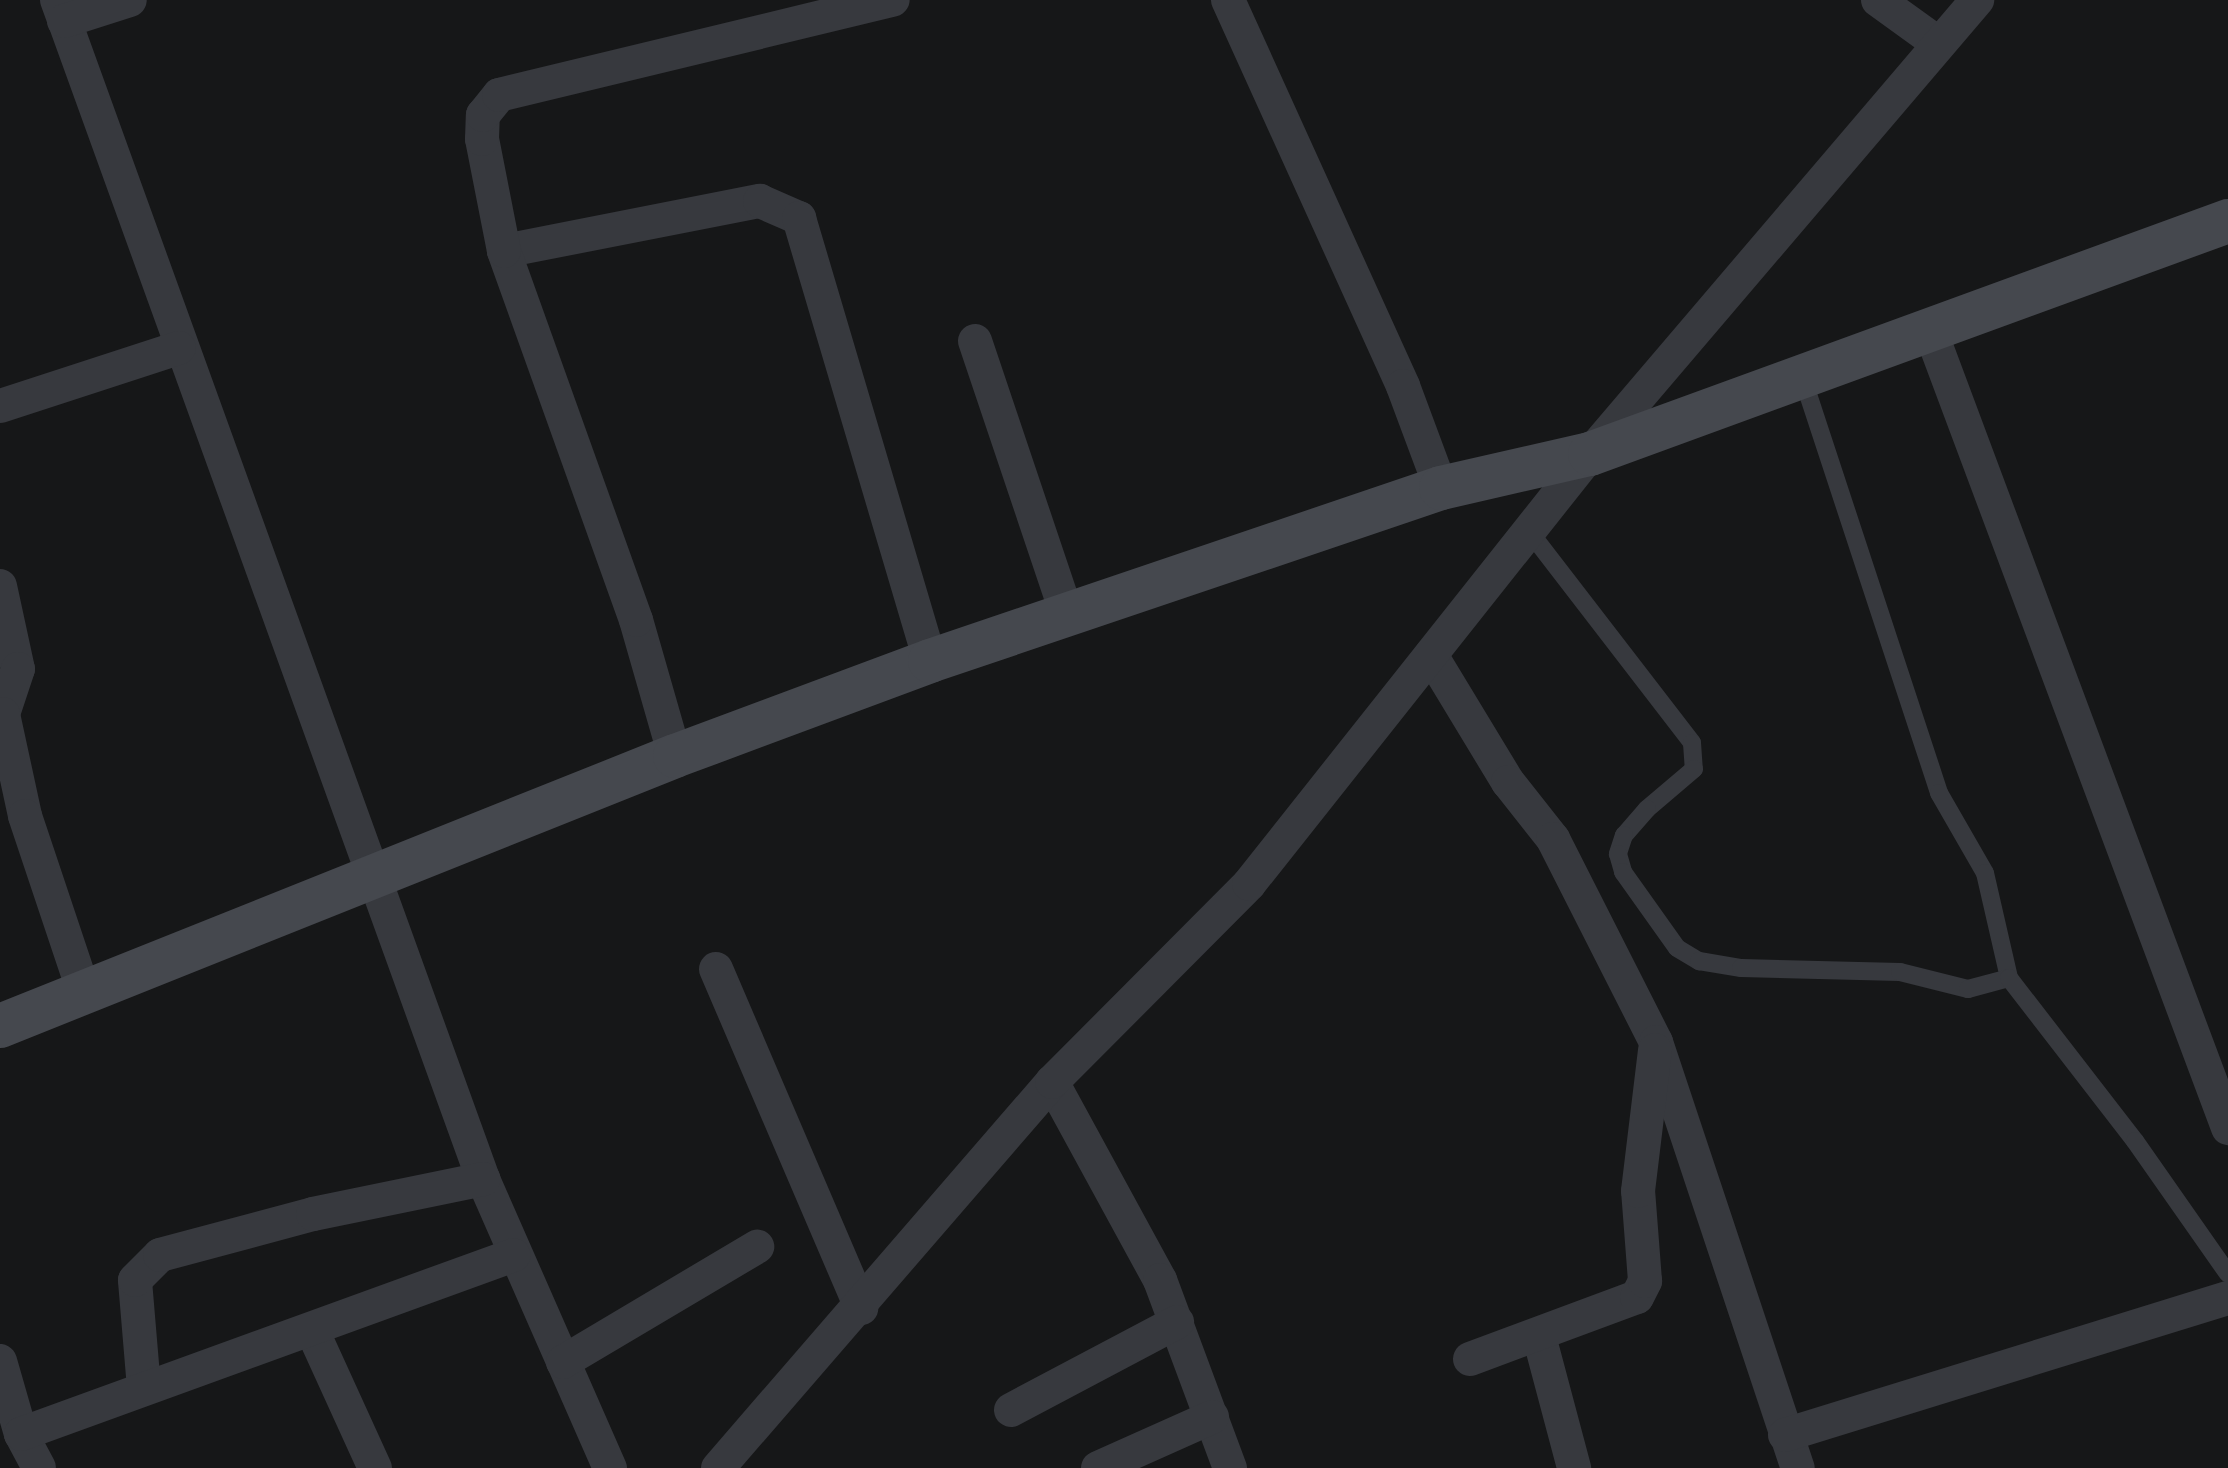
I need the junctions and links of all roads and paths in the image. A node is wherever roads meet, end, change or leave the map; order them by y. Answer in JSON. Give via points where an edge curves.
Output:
{"nodes":[{"id":1,"x":130,"y":0,"type":"edge"},
{"id":2,"x":893,"y":0,"type":"edge"},
{"id":3,"x":1228,"y":0,"type":"edge"},
{"id":4,"x":1878,"y":0,"type":"edge"},
{"id":5,"x":1977,"y":0,"type":"edge"},
{"id":6,"x":823,"y":7,"type":"edge"},
{"id":7,"x":60,"y":10,"type":"edge"},
{"id":8,"x":1939,"y":44,"type":"junction"},
{"id":9,"x":2228,"y":221,"type":"edge"},
{"id":10,"x":504,"y":251,"type":"junction"},
{"id":11,"x":1930,"y":330,"type":"junction"},
{"id":12,"x":975,"y":341,"type":"dead end"},
{"id":13,"x":179,"y":348,"type":"junction"},
{"id":14,"x":1803,"y":379,"type":"junction"},
{"id":15,"x":0,"y":406,"type":"edge"},
{"id":16,"x":1590,"y":454,"type":"junction"},
{"id":17,"x":1441,"y":488,"type":"junction"},
{"id":18,"x":1529,"y":531,"type":"junction"},
{"id":19,"x":0,"y":586,"type":"edge"},
{"id":20,"x":1067,"y":614,"type":"junction"},
{"id":21,"x":1431,"y":655,"type":"junction"},
{"id":22,"x":930,"y":661,"type":"junction"},
{"id":23,"x":2,"y":715,"type":"edge"},
{"id":24,"x":675,"y":756,"type":"junction"},
{"id":25,"x":371,"y":881,"type":"junction"},
{"id":26,"x":716,"y":969,"type":"dead end"},
{"id":27,"x":2009,"y":978,"type":"junction"},
{"id":28,"x":85,"y":995,"type":"junction"},
{"id":29,"x":0,"y":1026,"type":"edge"},
{"id":30,"x":1656,"y":1042,"type":"junction"},
{"id":31,"x":1052,"y":1082,"type":"junction"},
{"id":32,"x":2228,"y":1128,"type":"edge"},
{"id":33,"x":483,"y":1179,"type":"junction"},
{"id":34,"x":757,"y":1247,"type":"dead end"},
{"id":35,"x":514,"y":1255,"type":"junction"},
{"id":36,"x":2228,"y":1274,"type":"edge"},
{"id":37,"x":2228,"y":1298,"type":"edge"},
{"id":38,"x":861,"y":1308,"type":"junction"},
{"id":39,"x":1177,"y":1322,"type":"junction"},
{"id":40,"x":312,"y":1330,"type":"junction"},
{"id":41,"x":1539,"y":1336,"type":"junction"},
{"id":42,"x":1470,"y":1359,"type":"dead end"},
{"id":43,"x":0,"y":1361,"type":"edge"},
{"id":44,"x":563,"y":1362,"type":"junction"},
{"id":45,"x":144,"y":1388,"type":"junction"},
{"id":46,"x":1011,"y":1410,"type":"dead end"},
{"id":47,"x":1212,"y":1417,"type":"junction"},
{"id":48,"x":21,"y":1434,"type":"junction"},
{"id":49,"x":1785,"y":1435,"type":"junction"},
{"id":50,"x":39,"y":1468,"type":"edge"},
{"id":51,"x":375,"y":1468,"type":"edge"},
{"id":52,"x":610,"y":1468,"type":"edge"},
{"id":53,"x":718,"y":1468,"type":"edge"},
{"id":54,"x":1098,"y":1468,"type":"edge"},
{"id":55,"x":1230,"y":1468,"type":"edge"},
{"id":56,"x":1574,"y":1468,"type":"edge"},
{"id":57,"x":1798,"y":1468,"type":"edge"}],
"edges":[{"from":1,"to":7,"type":"street"},
{"from":2,"to":6,"type":"street"},
{"from":3,"to":17,"type":"street","via":[[1403,386]]},
{"from":4,"to":8,"type":"street"},
{"from":5,"to":8,"type":"street"},
{"from":6,"to":10,"type":"street","via":[[499,95],[483,115],[482,139]]},
{"from":7,"to":13,"type":"street"},
{"from":8,"to":16,"type":"street"},
{"from":9,"to":11,"type":"street"},
{"from":10,"to":22,"type":"street","via":[[760,201],[799,218]]},
{"from":10,"to":24,"type":"street","via":[[636,620]]},
{"from":11,"to":14,"type":"street"},
{"from":11,"to":32,"type":"street"},
{"from":12,"to":20,"type":"street"},
{"from":13,"to":15,"type":"street"},
{"from":13,"to":25,"type":"street"},
{"from":14,"to":16,"type":"street"},
{"from":14,"to":27,"type":"lane","via":[[1939,793],[1985,873]]},
{"from":16,"to":17,"type":"street"},
{"from":16,"to":18,"type":"street"},
{"from":17,"to":20,"type":"street"},
{"from":18,"to":21,"type":"street"},
{"from":18,"to":27,"type":"lane","via":[[1692,743],[1694,769],[1647,809],[1624,835],[1618,854],[1623,872],[1677,948],[1699,961],[1741,968],[1900,972],[1968,989]]},
{"from":19,"to":23,"type":"street","via":[[18,669]]},
{"from":20,"to":22,"type":"street"},
{"from":21,"to":30,"type":"street","via":[[1508,782],[1553,839]]},
{"from":21,"to":31,"type":"street","via":[[1249,884]]},
{"from":22,"to":24,"type":"street"},
{"from":23,"to":28,"type":"street","via":[[25,816]]},
{"from":24,"to":25,"type":"street"},
{"from":25,"to":28,"type":"street"},
{"from":25,"to":33,"type":"street"},
{"from":26,"to":38,"type":"street"},
{"from":27,"to":36,"type":"lane","via":[[2135,1141]]},
{"from":28,"to":29,"type":"street"},
{"from":30,"to":41,"type":"street","via":[[1638,1191],[1645,1281],[1637,1297]]},
{"from":30,"to":49,"type":"street","via":[[1745,1300]]},
{"from":31,"to":38,"type":"street"},
{"from":31,"to":39,"type":"street"},
{"from":33,"to":35,"type":"street"},
{"from":33,"to":45,"type":"street","via":[[313,1214],[160,1255],[135,1280]]},
{"from":34,"to":44,"type":"street"},
{"from":35,"to":40,"type":"street"},
{"from":35,"to":44,"type":"street"},
{"from":37,"to":49,"type":"street"},
{"from":38,"to":53,"type":"street"},
{"from":39,"to":46,"type":"street"},
{"from":39,"to":47,"type":"street"},
{"from":40,"to":45,"type":"street"},
{"from":40,"to":51,"type":"street"},
{"from":41,"to":42,"type":"street"},
{"from":41,"to":56,"type":"street"},
{"from":43,"to":48,"type":"street"},
{"from":44,"to":52,"type":"street"},
{"from":45,"to":48,"type":"street"},
{"from":47,"to":54,"type":"street"},
{"from":47,"to":55,"type":"street"},
{"from":48,"to":50,"type":"street"},
{"from":49,"to":57,"type":"street"}]}
